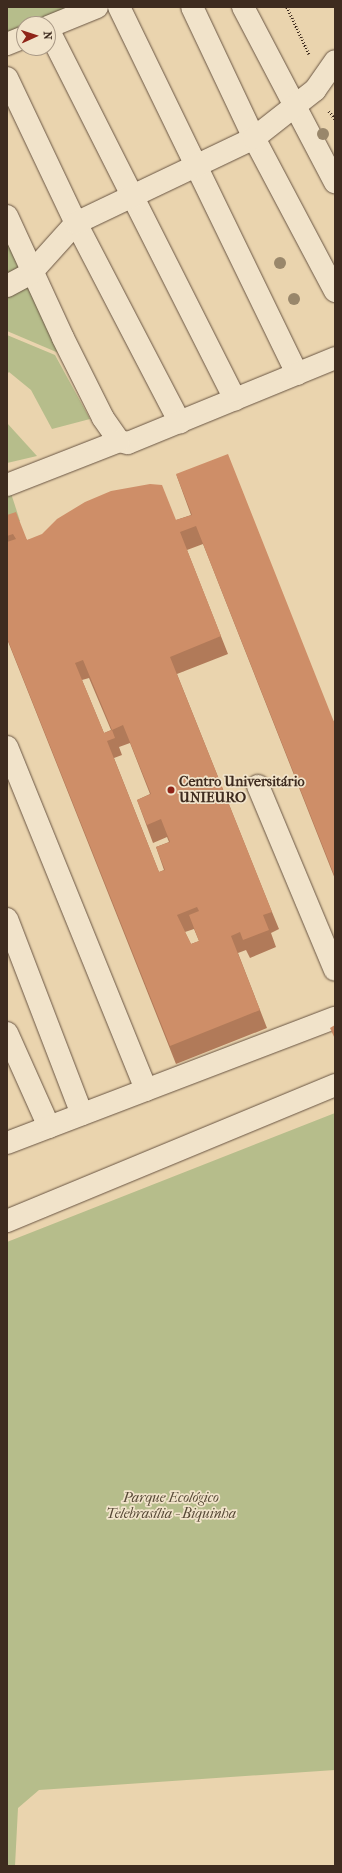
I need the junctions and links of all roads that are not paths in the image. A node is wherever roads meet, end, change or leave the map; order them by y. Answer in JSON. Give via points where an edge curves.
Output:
{"nodes":[{"id":1,"x":97,"y":7,"type":"edge"},
{"id":2,"x":119,"y":7,"type":"edge"},
{"id":3,"x":192,"y":7,"type":"edge"},
{"id":4,"x":243,"y":7,"type":"edge"},
{"id":5,"x":56,"y":25,"type":"edge"},
{"id":6,"x":56,"y":44,"type":"edge"},
{"id":7,"x":335,"y":61,"type":"edge"},
{"id":8,"x":7,"y":78,"type":"edge"},
{"id":9,"x":325,"y":87,"type":"edge"},
{"id":10,"x":295,"y":106,"type":"junction"},
{"id":11,"x":254,"y":138,"type":"junction"},
{"id":12,"x":198,"y":165,"type":"junction"},
{"id":13,"x":335,"y":182,"type":"edge"},
{"id":14,"x":133,"y":195,"type":"junction"},
{"id":15,"x":7,"y":216,"type":"edge"},
{"id":16,"x":76,"y":223,"type":"junction"},
{"id":17,"x":31,"y":273,"type":"junction"},
{"id":18,"x":7,"y":286,"type":"edge"},
{"id":19,"x":335,"y":291,"type":"edge"},
{"id":20,"x":335,"y":358,"type":"edge"},
{"id":21,"x":297,"y":374,"type":"junction"},
{"id":22,"x":235,"y":400,"type":"junction"},
{"id":23,"x":180,"y":423,"type":"junction"},
{"id":24,"x":119,"y":441,"type":"junction"},
{"id":25,"x":7,"y":485,"type":"edge"},
{"id":26,"x":7,"y":747,"type":"edge"},
{"id":27,"x":258,"y":786,"type":"dead end"},
{"id":28,"x":7,"y":919,"type":"edge"},
{"id":29,"x":335,"y":970,"type":"edge"},
{"id":30,"x":335,"y":1018,"type":"edge"},
{"id":31,"x":7,"y":1033,"type":"edge"},
{"id":32,"x":335,"y":1085,"type":"edge"},
{"id":33,"x":146,"y":1090,"type":"junction"},
{"id":34,"x":82,"y":1114,"type":"junction"},
{"id":35,"x":49,"y":1127,"type":"junction"},
{"id":36,"x":7,"y":1143,"type":"edge"},
{"id":37,"x":7,"y":1221,"type":"edge"}],
"edges":[{"from":1,"to":5,"type":"lane"},
{"from":2,"to":12,"type":"lane"},
{"from":3,"to":11,"type":"lane"},
{"from":4,"to":10,"type":"lane"},
{"from":6,"to":14,"type":"lane"},
{"from":7,"to":9,"type":"lane"},
{"from":8,"to":16,"type":"lane"},
{"from":9,"to":10,"type":"lane"},
{"from":10,"to":11,"type":"lane"},
{"from":10,"to":13,"type":"lane"},
{"from":11,"to":12,"type":"lane"},
{"from":11,"to":19,"type":"lane"},
{"from":12,"to":14,"type":"lane"},
{"from":12,"to":21,"type":"lane"},
{"from":14,"to":16,"type":"lane"},
{"from":14,"to":22,"type":"lane"},
{"from":15,"to":17,"type":"lane"},
{"from":16,"to":17,"type":"lane"},
{"from":16,"to":23,"type":"lane"},
{"from":17,"to":18,"type":"lane"},
{"from":17,"to":24,"type":"lane","via":[[103,418]]},
{"from":20,"to":21,"type":"lane"},
{"from":21,"to":22,"type":"lane"},
{"from":22,"to":23,"type":"lane"},
{"from":23,"to":24,"type":"lane","via":[[128,443]]},
{"from":24,"to":25,"type":"lane"},
{"from":26,"to":33,"type":"lane"},
{"from":27,"to":29,"type":"lane"},
{"from":28,"to":34,"type":"lane"},
{"from":30,"to":33,"type":"lane"},
{"from":31,"to":35,"type":"lane"},
{"from":32,"to":37,"type":"lane"},
{"from":33,"to":34,"type":"lane"},
{"from":34,"to":35,"type":"lane"},
{"from":35,"to":36,"type":"lane"}]}
